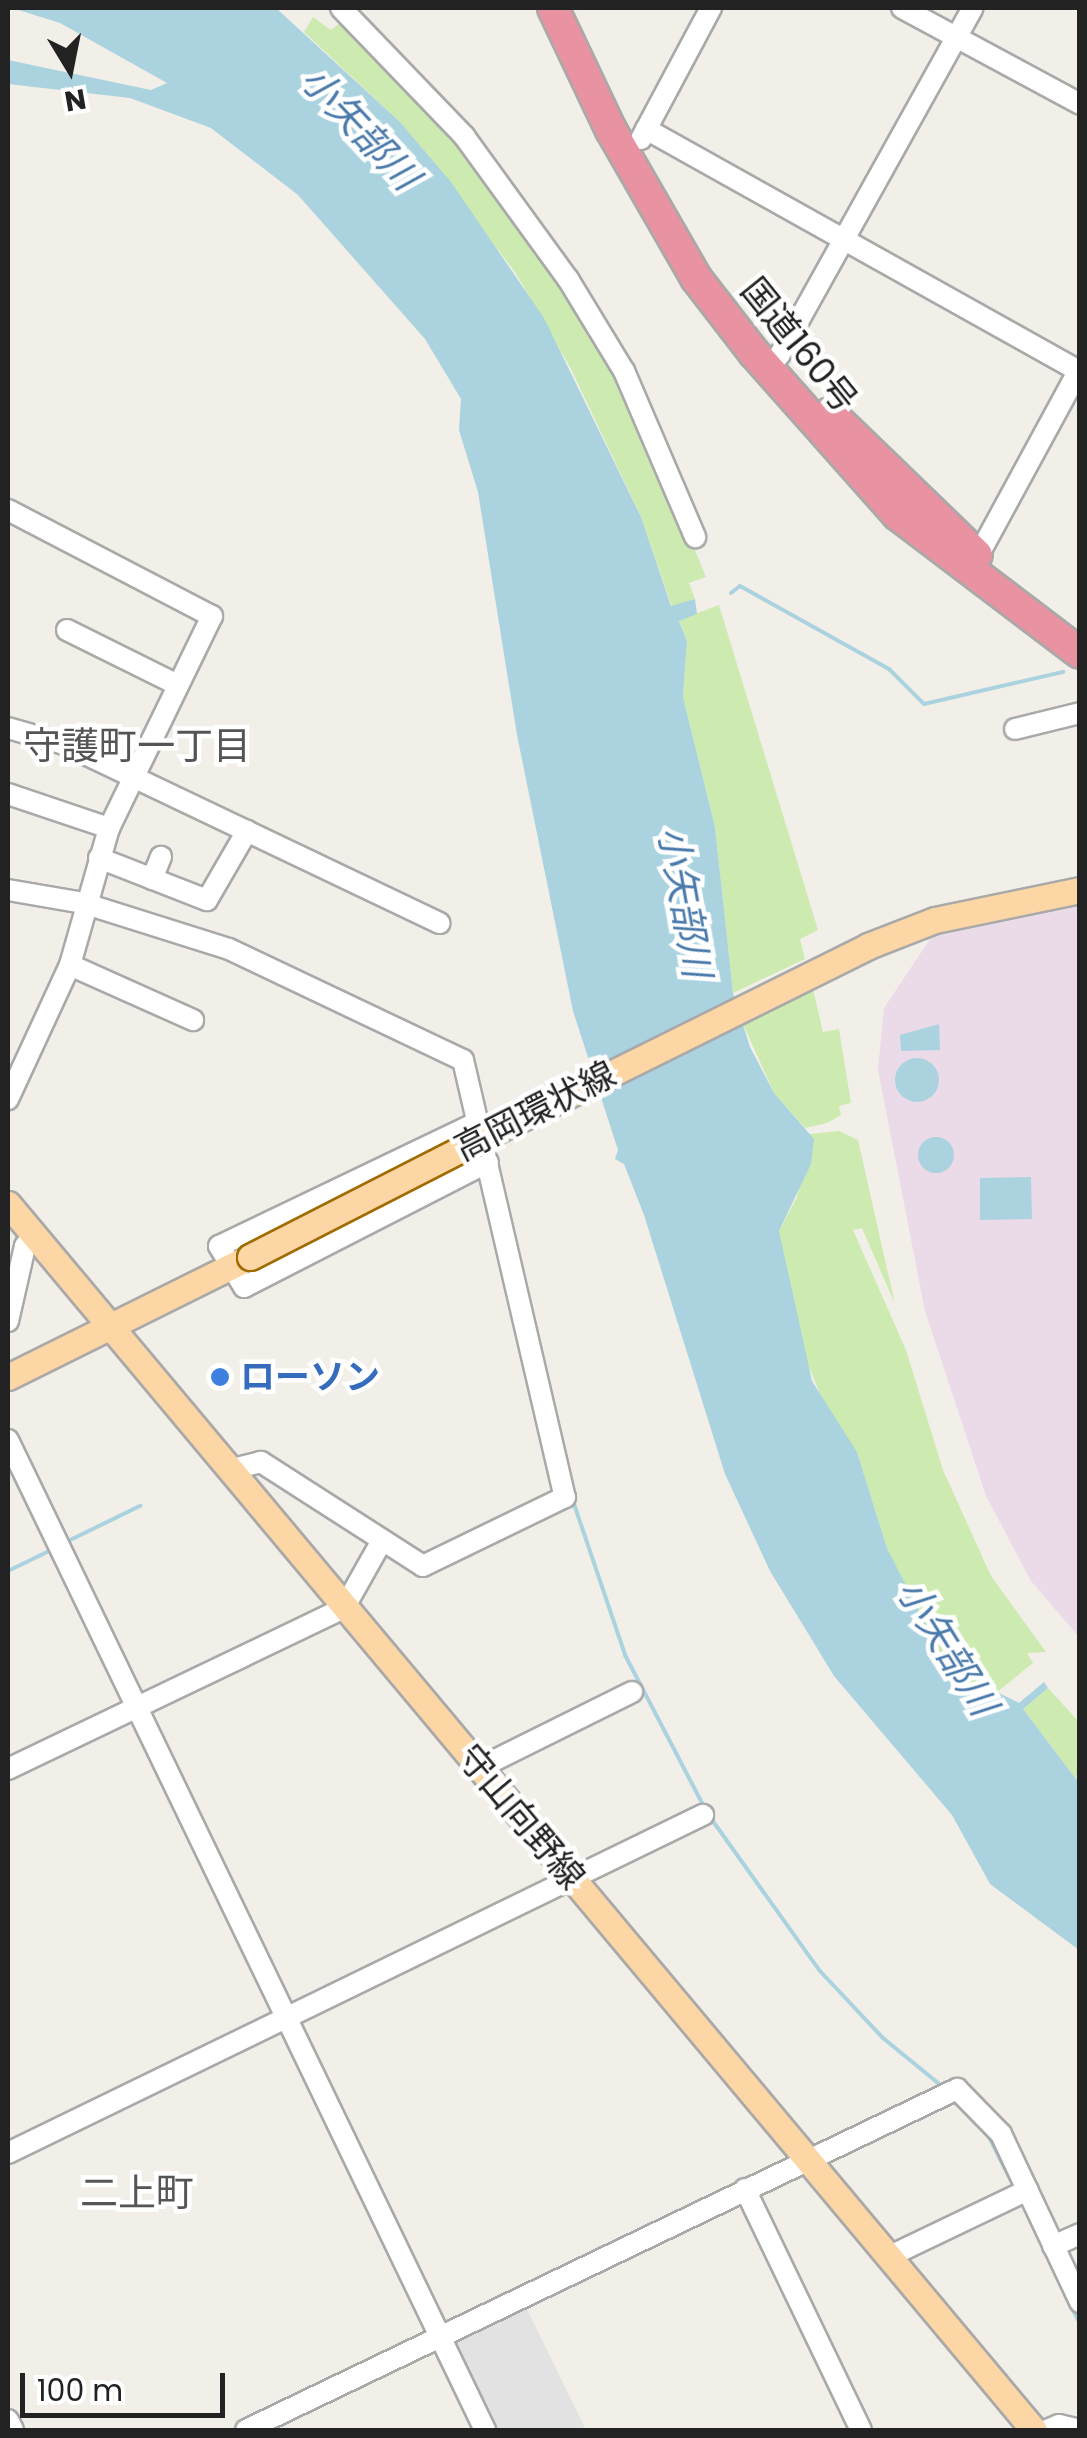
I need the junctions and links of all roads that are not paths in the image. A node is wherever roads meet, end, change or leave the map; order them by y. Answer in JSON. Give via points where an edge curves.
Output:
{"nodes":[{"id":1,"x":340,"y":8,"type":"edge"},
{"id":2,"x":552,"y":8,"type":"edge"},
{"id":3,"x":573,"y":8,"type":"edge"},
{"id":4,"x":711,"y":8,"type":"edge"},
{"id":5,"x":902,"y":8,"type":"edge"},
{"id":6,"x":973,"y":8,"type":"edge"},
{"id":7,"x":957,"y":38,"type":"junction"},
{"id":8,"x":1080,"y":104,"type":"edge"},
{"id":9,"x":643,"y":135,"type":"junction"},
{"id":10,"x":844,"y":238,"type":"junction"},
{"id":11,"x":779,"y":356,"type":"junction"},
{"id":12,"x":1079,"y":370,"type":"edge"},
{"id":13,"x":8,"y":510,"type":"edge"},
{"id":14,"x":695,"y":537,"type":"dead end"},
{"id":15,"x":978,"y":556,"type":"junction"},
{"id":16,"x":1080,"y":627,"type":"edge"},
{"id":17,"x":67,"y":630,"type":"dead end"},
{"id":18,"x":1080,"y":653,"type":"edge"},
{"id":19,"x":178,"y":685,"type":"junction"},
{"id":20,"x":1080,"y":713,"type":"edge"},
{"id":21,"x":8,"y":728,"type":"edge"},
{"id":22,"x":1014,"y":729,"type":"dead end"},
{"id":23,"x":132,"y":776,"type":"junction"},
{"id":24,"x":8,"y":794,"type":"edge"},
{"id":25,"x":110,"y":828,"type":"junction"},
{"id":26,"x":247,"y":831,"type":"junction"},
{"id":27,"x":161,"y":856,"type":"dead end"},
{"id":28,"x":99,"y":858,"type":"junction"},
{"id":29,"x":152,"y":879,"type":"junction"},
{"id":30,"x":8,"y":890,"type":"edge"},
{"id":31,"x":1080,"y":890,"type":"edge"},
{"id":32,"x":84,"y":903,"type":"junction"},
{"id":33,"x":439,"y":922,"type":"dead end"},
{"id":34,"x":70,"y":965,"type":"junction"},
{"id":35,"x":193,"y":1020,"type":"dead end"},
{"id":36,"x":8,"y":1099,"type":"edge"},
{"id":37,"x":484,"y":1128,"type":"junction"},
{"id":38,"x":488,"y":1162,"type":"junction"},
{"id":39,"x":8,"y":1204,"type":"edge"},
{"id":40,"x":34,"y":1234,"type":"junction"},
{"id":41,"x":240,"y":1262,"type":"junction"},
{"id":42,"x":12,"y":1272,"type":"edge"},
{"id":43,"x":8,"y":1321,"type":"edge"},
{"id":44,"x":109,"y":1327,"type":"junction"},
{"id":45,"x":8,"y":1376,"type":"edge"},
{"id":46,"x":8,"y":1440,"type":"edge"},
{"id":47,"x":229,"y":1470,"type":"junction"},
{"id":48,"x":380,"y":1544,"type":"junction"},
{"id":49,"x":344,"y":1608,"type":"junction"},
{"id":50,"x":632,"y":1692,"type":"dead end"},
{"id":51,"x":136,"y":1707,"type":"junction"},
{"id":52,"x":479,"y":1768,"type":"junction"},
{"id":53,"x":8,"y":1769,"type":"edge"},
{"id":54,"x":703,"y":1815,"type":"dead end"},
{"id":55,"x":574,"y":1880,"type":"junction"},
{"id":56,"x":287,"y":2019,"type":"junction"},
{"id":57,"x":8,"y":2154,"type":"edge"},
{"id":58,"x":806,"y":2159,"type":"junction"},
{"id":59,"x":744,"y":2190,"type":"junction"},
{"id":60,"x":1028,"y":2190,"type":"junction"},
{"id":61,"x":1080,"y":2234,"type":"edge"},
{"id":62,"x":1054,"y":2246,"type":"junction"},
{"id":63,"x":888,"y":2256,"type":"junction"},
{"id":64,"x":1080,"y":2302,"type":"edge"},
{"id":65,"x":440,"y":2336,"type":"junction"},
{"id":66,"x":8,"y":2420,"type":"edge"},
{"id":67,"x":13,"y":2430,"type":"edge"},
{"id":68,"x":246,"y":2430,"type":"edge"},
{"id":69,"x":484,"y":2430,"type":"edge"},
{"id":70,"x":861,"y":2430,"type":"edge"},
{"id":71,"x":1034,"y":2430,"type":"edge"},
{"id":72,"x":1047,"y":2430,"type":"edge"},
{"id":73,"x":1080,"y":2430,"type":"edge"}],
"edges":[{"from":1,"to":14,"type":"street","via":[[464,136],[568,279],[624,370]]},
{"from":2,"to":18,"type":"highway","name":"国道160号","via":[[611,130],[696,278],[754,353],[898,514]]},
{"from":3,"to":9,"type":"highway","name":"国道160号"},
{"from":4,"to":9,"type":"street"},
{"from":5,"to":7,"type":"street"},
{"from":6,"to":7,"type":"street"},
{"from":7,"to":8,"type":"street"},
{"from":7,"to":10,"type":"street"},
{"from":9,"to":10,"type":"street"},
{"from":9,"to":11,"type":"highway","name":"国道160号","via":[[700,251]]},
{"from":10,"to":11,"type":"street"},
{"from":10,"to":12,"type":"street"},
{"from":11,"to":15,"type":"highway","name":"国道160号","via":[[874,461]]},
{"from":12,"to":15,"type":"street"},
{"from":13,"to":19,"type":"street","via":[[212,616]]},
{"from":15,"to":16,"type":"highway","name":"国道160号"},
{"from":17,"to":19,"type":"street"},
{"from":19,"to":23,"type":"street"},
{"from":20,"to":22,"type":"street"},
{"from":21,"to":23,"type":"street","via":[[64,744]]},
{"from":23,"to":25,"type":"street"},
{"from":23,"to":26,"type":"street"},
{"from":24,"to":25,"type":"street"},
{"from":25,"to":28,"type":"street"},
{"from":26,"to":29,"type":"street","via":[[208,900]]},
{"from":26,"to":33,"type":"street"},
{"from":27,"to":29,"type":"street"},
{"from":28,"to":29,"type":"street"},
{"from":28,"to":32,"type":"street"},
{"from":30,"to":32,"type":"street"},
{"from":31,"to":37,"type":"main road","name":"高岡環状線","via":[[935,920],[868,946],[520,1117]]},
{"from":32,"to":34,"type":"street","via":[[88,913]]},
{"from":32,"to":37,"type":"street","via":[[229,949],[464,1060]]},
{"from":34,"to":35,"type":"street"},
{"from":34,"to":36,"type":"street"},
{"from":37,"to":38,"type":"street"},
{"from":37,"to":41,"type":"main road","name":"高岡環状線","bridge":true},
{"from":38,"to":41,"type":"street","via":[[253,1284],[239,1284]]},
{"from":38,"to":48,"type":"street","via":[[565,1497],[423,1566]]},
{"from":39,"to":40,"type":"main road","name":"守山向野線"},
{"from":40,"to":42,"type":"street"},
{"from":40,"to":44,"type":"main road","name":"守山向野線"},
{"from":41,"to":44,"type":"main road","name":"高岡環状線"},
{"from":42,"to":43,"type":"street"},
{"from":44,"to":45,"type":"main road","name":"高岡環状線"},
{"from":44,"to":47,"type":"main road","name":"守山向野線"},
{"from":46,"to":51,"type":"street"},
{"from":47,"to":48,"type":"street","via":[[261,1462]]},
{"from":47,"to":49,"type":"main road","name":"守山向野線"},
{"from":48,"to":49,"type":"street"},
{"from":49,"to":51,"type":"street"},
{"from":49,"to":52,"type":"main road","name":"守山向野線"},
{"from":50,"to":52,"type":"street"},
{"from":51,"to":53,"type":"street"},
{"from":51,"to":56,"type":"street"},
{"from":52,"to":55,"type":"main road","name":"守山向野線"},
{"from":54,"to":55,"type":"street"},
{"from":55,"to":56,"type":"street"},
{"from":55,"to":58,"type":"main road","name":"守山向野線"},
{"from":56,"to":57,"type":"street"},
{"from":56,"to":65,"type":"street"},
{"from":58,"to":59,"type":"street"},
{"from":58,"to":60,"type":"street","via":[[956,2089],[1001,2134]]},
{"from":58,"to":63,"type":"main road","name":"守山向野線"},
{"from":59,"to":65,"type":"street"},
{"from":59,"to":70,"type":"street"},
{"from":60,"to":62,"type":"street"},
{"from":60,"to":63,"type":"street"},
{"from":61,"to":62,"type":"street"},
{"from":62,"to":64,"type":"street"},
{"from":63,"to":71,"type":"main road","name":"守山向野線"},
{"from":65,"to":68,"type":"street"},
{"from":65,"to":69,"type":"street"},
{"from":66,"to":67,"type":"street"},
{"from":72,"to":73,"type":"street"}]}
